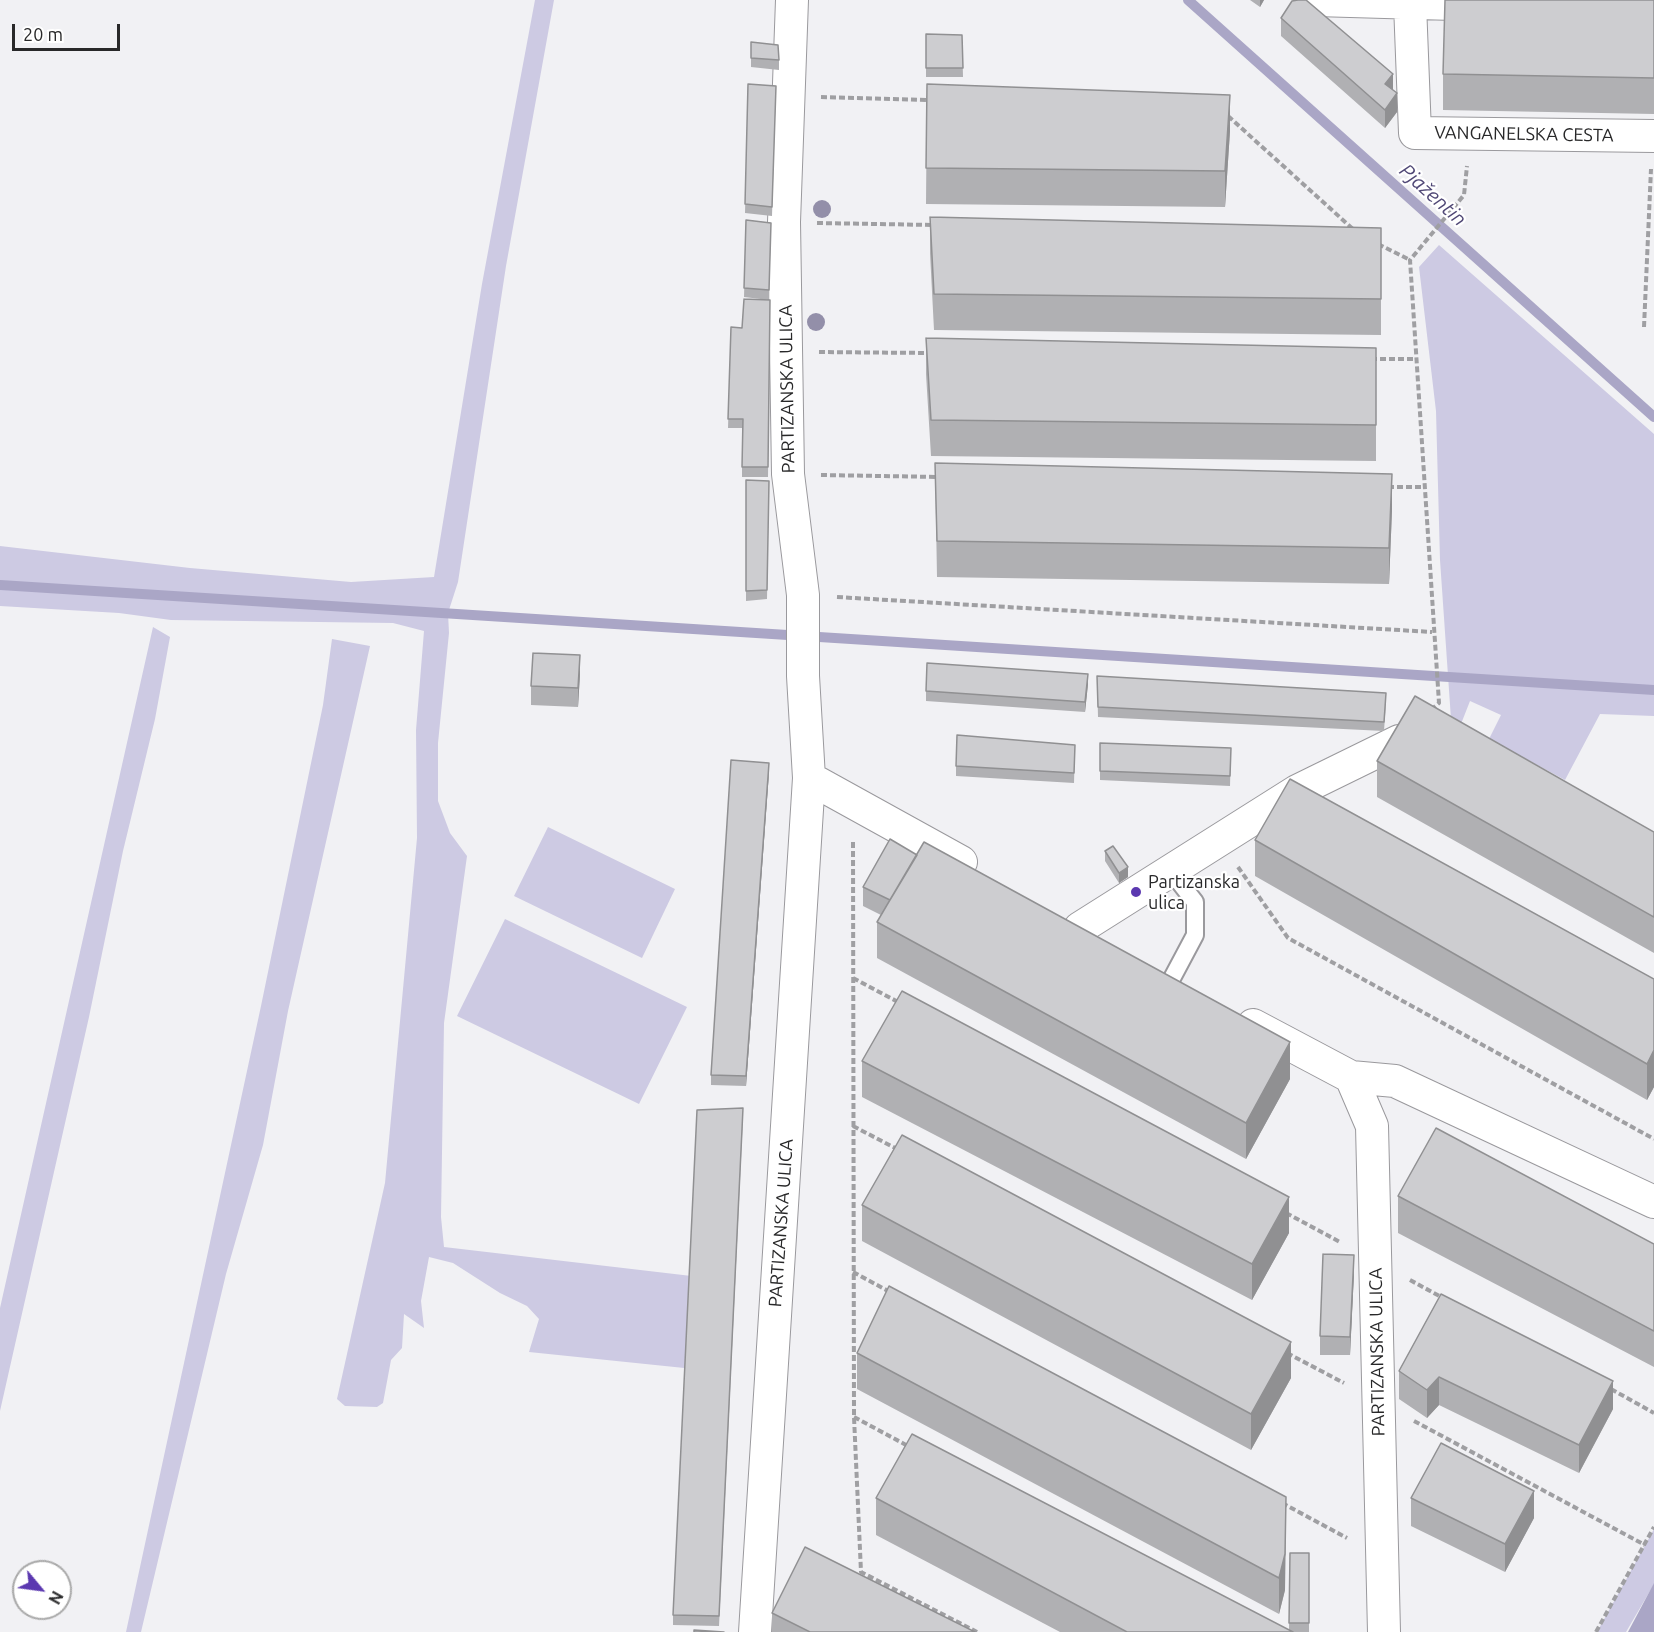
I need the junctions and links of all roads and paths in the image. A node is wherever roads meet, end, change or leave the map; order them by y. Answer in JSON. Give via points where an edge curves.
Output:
{"nodes":[{"id":1,"x":792,"y":0,"type":"edge"},
{"id":2,"x":1316,"y":0,"type":"edge"},
{"id":3,"x":1410,"y":4,"type":"junction"},
{"id":4,"x":1514,"y":6,"type":"edge"},
{"id":5,"x":786,"y":97,"type":"junction"},
{"id":6,"x":942,"y":100,"type":"edge"},
{"id":7,"x":1224,"y":113,"type":"edge"},
{"id":8,"x":1653,"y":136,"type":"edge"},
{"id":9,"x":1464,"y":195,"type":"dead end"},
{"id":10,"x":784,"y":222,"type":"junction"},
{"id":11,"x":940,"y":225,"type":"edge"},
{"id":12,"x":1347,"y":234,"type":"edge"},
{"id":13,"x":1369,"y":239,"type":"edge"},
{"id":14,"x":1410,"y":260,"type":"junction"},
{"id":15,"x":1644,"y":327,"type":"dead end"},
{"id":16,"x":785,"y":351,"type":"junction"},
{"id":17,"x":940,"y":353,"type":"edge"},
{"id":18,"x":1369,"y":359,"type":"edge"},
{"id":19,"x":1416,"y":359,"type":"junction"},
{"id":20,"x":788,"y":474,"type":"junction"},
{"id":21,"x":942,"y":477,"type":"edge"},
{"id":22,"x":1379,"y":486,"type":"edge"},
{"id":23,"x":1426,"y":488,"type":"junction"},
{"id":24,"x":803,"y":595,"type":"junction"},
{"id":25,"x":1432,"y":632,"type":"junction"},
{"id":26,"x":1439,"y":703,"type":"dead end"},
{"id":27,"x":1399,"y":741,"type":"edge"},
{"id":28,"x":809,"y":778,"type":"junction"},
{"id":29,"x":872,"y":814,"type":"junction"},
{"id":30,"x":1218,"y":840,"type":"junction"},
{"id":31,"x":1170,"y":870,"type":"junction"},
{"id":32,"x":987,"y":876,"type":"edge"},
{"id":33,"x":1110,"y":946,"type":"edge"},
{"id":34,"x":1160,"y":976,"type":"joint"},
{"id":35,"x":853,"y":978,"type":"junction"},
{"id":36,"x":1200,"y":998,"type":"edge"},
{"id":37,"x":905,"y":1006,"type":"edge"},
{"id":38,"x":1231,"y":1013,"type":"edge"},
{"id":39,"x":1352,"y":1077,"type":"junction"},
{"id":40,"x":853,"y":1126,"type":"junction"},
{"id":41,"x":1654,"y":1139,"type":"edge"},
{"id":42,"x":906,"y":1153,"type":"edge"},
{"id":43,"x":1654,"y":1202,"type":"edge"},
{"id":44,"x":1281,"y":1210,"type":"edge"},
{"id":45,"x":1375,"y":1260,"type":"junction"},
{"id":46,"x":853,"y":1272,"type":"junction"},
{"id":47,"x":895,"y":1295,"type":"edge"},
{"id":48,"x":1447,"y":1300,"type":"edge"},
{"id":49,"x":1284,"y":1352,"type":"edge"},
{"id":50,"x":1602,"y":1385,"type":"edge"},
{"id":51,"x":1378,"y":1401,"type":"junction"},
{"id":52,"x":1654,"y":1413,"type":"edge"},
{"id":53,"x":854,"y":1417,"type":"junction"},
{"id":54,"x":917,"y":1451,"type":"edge"},
{"id":55,"x":1278,"y":1501,"type":"edge"},
{"id":56,"x":1654,"y":1527,"type":"edge"},
{"id":57,"x":1645,"y":1545,"type":"junction"},
{"id":58,"x":1382,"y":1557,"type":"junction"},
{"id":59,"x":755,"y":1632,"type":"edge"},
{"id":60,"x":977,"y":1632,"type":"edge"},
{"id":61,"x":1384,"y":1632,"type":"edge"},
{"id":62,"x":1596,"y":1632,"type":"edge"}],
"edges":[{"from":1,"to":5,"type":"street","name":"PARTIZANSKA ULICA"},
{"from":2,"to":3,"type":"street"},
{"from":3,"to":4,"type":"street"},
{"from":3,"to":8,"type":"street","name":"VANGANELSKA CESTA","via":[[1415,133]]},
{"from":5,"to":6,"type":"path"},
{"from":5,"to":10,"type":"street","name":"PARTIZANSKA ULICA"},
{"from":7,"to":12,"type":"path","via":[[1359,234]]},
{"from":8,"to":15,"type":"path"},
{"from":9,"to":14,"type":"path"},
{"from":10,"to":11,"type":"path"},
{"from":10,"to":16,"type":"street","name":"PARTIZANSKA ULICA"},
{"from":13,"to":14,"type":"path"},
{"from":14,"to":19,"type":"path"},
{"from":16,"to":17,"type":"path"},
{"from":16,"to":20,"type":"street","name":"PARTIZANSKA ULICA"},
{"from":18,"to":19,"type":"path"},
{"from":19,"to":23,"type":"path"},
{"from":20,"to":21,"type":"path"},
{"from":20,"to":24,"type":"street","name":"PARTIZANSKA ULICA"},
{"from":22,"to":23,"type":"path"},
{"from":23,"to":25,"type":"path"},
{"from":24,"to":25,"type":"path"},
{"from":24,"to":28,"type":"street","name":"PARTIZANSKA ULICA"},
{"from":25,"to":26,"type":"path"},
{"from":27,"to":30,"type":"street","via":[[1297,791]]},
{"from":28,"to":29,"type":"street"},
{"from":28,"to":59,"type":"street","name":"PARTIZANSKA ULICA"},
{"from":29,"to":32,"type":"street"},
{"from":29,"to":35,"type":"path","via":[[853,834]]},
{"from":30,"to":31,"type":"street"},
{"from":30,"to":41,"type":"path","via":[[1288,938]]},
{"from":31,"to":33,"type":"street","via":[[1070,922]]},
{"from":31,"to":34,"type":"lane","via":[[1195,902],[1194,935]]},
{"from":34,"to":36,"type":"street"},
{"from":35,"to":37,"type":"path"},
{"from":35,"to":40,"type":"path"},
{"from":38,"to":39,"type":"street"},
{"from":39,"to":43,"type":"street","via":[[1395,1081]]},
{"from":39,"to":45,"type":"street","name":"PARTIZANSKA ULICA","via":[[1372,1126]]},
{"from":40,"to":42,"type":"path"},
{"from":40,"to":46,"type":"path"},
{"from":44,"to":45,"type":"path"},
{"from":45,"to":48,"type":"path"},
{"from":45,"to":51,"type":"street","name":"PARTIZANSKA ULICA"},
{"from":46,"to":47,"type":"path"},
{"from":46,"to":53,"type":"path"},
{"from":49,"to":51,"type":"path"},
{"from":50,"to":52,"type":"path"},
{"from":51,"to":57,"type":"path"},
{"from":51,"to":58,"type":"street","name":"PARTIZANSKA ULICA"},
{"from":53,"to":54,"type":"path"},
{"from":53,"to":60,"type":"path","via":[[861,1572]]},
{"from":55,"to":58,"type":"path"},
{"from":56,"to":57,"type":"path"},
{"from":57,"to":62,"type":"path"},
{"from":58,"to":61,"type":"street","name":"PARTIZANSKA ULICA"}]}
